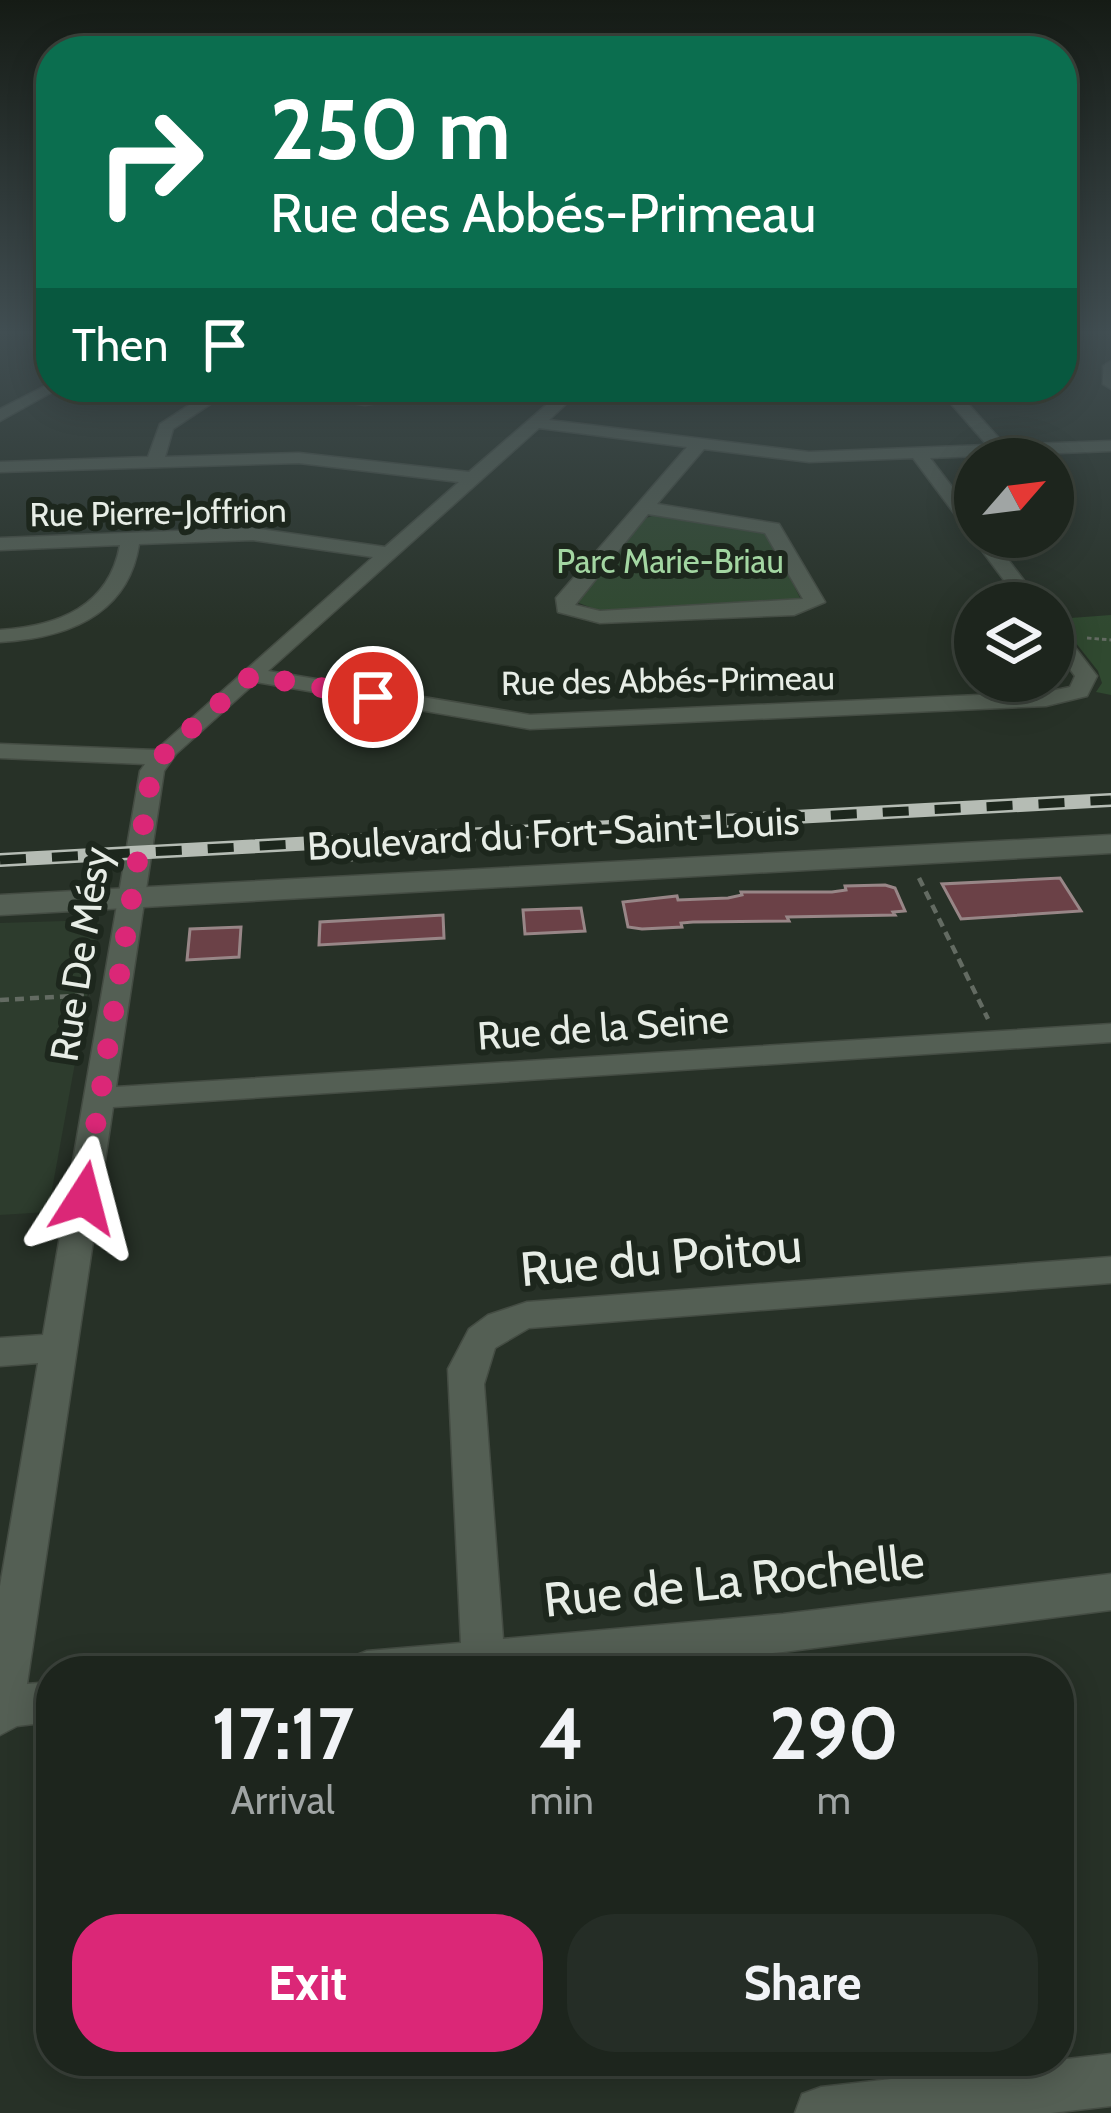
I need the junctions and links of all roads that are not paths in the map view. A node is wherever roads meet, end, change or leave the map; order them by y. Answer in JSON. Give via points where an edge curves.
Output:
{"nodes":[{"id":1,"x":165,"y":431,"type":"edge"},
{"id":2,"x":526,"y":431,"type":"edge"},
{"id":3,"x":594,"y":431,"type":"edge"},
{"id":4,"x":699,"y":444,"type":"junction"},
{"id":5,"x":1111,"y":446,"type":"edge"},
{"id":6,"x":1074,"y":447,"type":"edge"},
{"id":7,"x":954,"y":452,"type":"edge"},
{"id":8,"x":918,"y":454,"type":"junction"},
{"id":9,"x":155,"y":462,"type":"junction"},
{"id":10,"x":0,"y":467,"type":"edge"},
{"id":11,"x":472,"y":478,"type":"junction"},
{"id":12,"x":954,"y":501,"type":"edge"},
{"id":13,"x":646,"y":508,"type":"junction"},
{"id":14,"x":131,"y":538,"type":"junction"},
{"id":15,"x":0,"y":544,"type":"edge"},
{"id":16,"x":388,"y":553,"type":"junction"},
{"id":17,"x":997,"y":558,"type":"edge"},
{"id":18,"x":1015,"y":582,"type":"edge"},
{"id":19,"x":0,"y":637,"type":"edge"},
{"id":20,"x":1074,"y":660,"type":"edge"},
{"id":21,"x":252,"y":675,"type":"junction"},
{"id":22,"x":1074,"y":691,"type":"edge"},
{"id":23,"x":979,"y":702,"type":"edge"},
{"id":24,"x":0,"y":751,"type":"edge"},
{"id":25,"x":160,"y":757,"type":"junction"},
{"id":26,"x":1111,"y":844,"type":"edge"},
{"id":27,"x":131,"y":898,"type":"junction"},
{"id":28,"x":0,"y":905,"type":"edge"},
{"id":29,"x":1111,"y":1034,"type":"edge"},
{"id":30,"x":100,"y":1098,"type":"junction"},
{"id":31,"x":1111,"y":1270,"type":"edge"},
{"id":32,"x":59,"y":1348,"type":"junction"},
{"id":33,"x":0,"y":1352,"type":"edge"},
{"id":34,"x":1111,"y":1592,"type":"edge"},
{"id":35,"x":483,"y":1656,"type":"edge"},
{"id":36,"x":529,"y":1656,"type":"edge"},
{"id":37,"x":36,"y":1705,"type":"edge"},
{"id":38,"x":1,"y":1711,"type":"edge"},
{"id":39,"x":1111,"y":2080,"type":"edge"},
{"id":40,"x":821,"y":2113,"type":"edge"}],
"edges":[{"from":1,"to":9,"type":"street"},
{"from":2,"to":11,"type":"street"},
{"from":3,"to":4,"type":"street"},
{"from":4,"to":8,"type":"street","via":[[809,457]]},
{"from":4,"to":13,"type":"street"},
{"from":5,"to":6,"type":"street"},
{"from":7,"to":8,"type":"street"},
{"from":8,"to":12,"type":"street"},
{"from":9,"to":10,"type":"street"},
{"from":9,"to":11,"type":"street","via":[[320,458]]},
{"from":11,"to":16,"type":"street"},
{"from":13,"to":13,"type":"street","via":[[566,598],[570,613],[794,609],[815,602],[772,528]]},
{"from":14,"to":15,"type":"street","name":"Rue Pierre-Joffrion"},
{"from":14,"to":16,"type":"street","name":"Rue Pierre-Joffrion","via":[[264,535]]},
{"from":14,"to":19,"type":"street","via":[[114,589],[55,629]]},
{"from":16,"to":21,"type":"street"},
{"from":17,"to":18,"type":"street"},
{"from":20,"to":22,"type":"street","name":"Rue des Abbés-Primeau","via":[[1086,676]]},
{"from":21,"to":23,"type":"street","name":"Rue des Abbés-Primeau","via":[[530,722]]},
{"from":21,"to":25,"type":"street"},
{"from":24,"to":25,"type":"street"},
{"from":25,"to":27,"type":"street","name":"Rue De Mésy"},
{"from":26,"to":27,"type":"street","name":"Boulevard du Fort-Saint-Louis"},
{"from":27,"to":28,"type":"street","name":"Boulevard du Fort-Saint-Louis"},
{"from":27,"to":30,"type":"street","name":"Rue De Mésy"},
{"from":29,"to":30,"type":"street","name":"Rue de la Seine"},
{"from":30,"to":32,"type":"street","name":"Rue De Mésy"},
{"from":31,"to":35,"type":"street","name":"Rue du Poitou","via":[[527,1315],[499,1324],[466,1357]]},
{"from":32,"to":33,"type":"street"},
{"from":32,"to":38,"type":"street","name":"Rue De Mésy"},
{"from":34,"to":36,"type":"street","name":"Rue de La Rochelle"},
{"from":37,"to":38,"type":"street"},
{"from":39,"to":40,"type":"street"}]}
